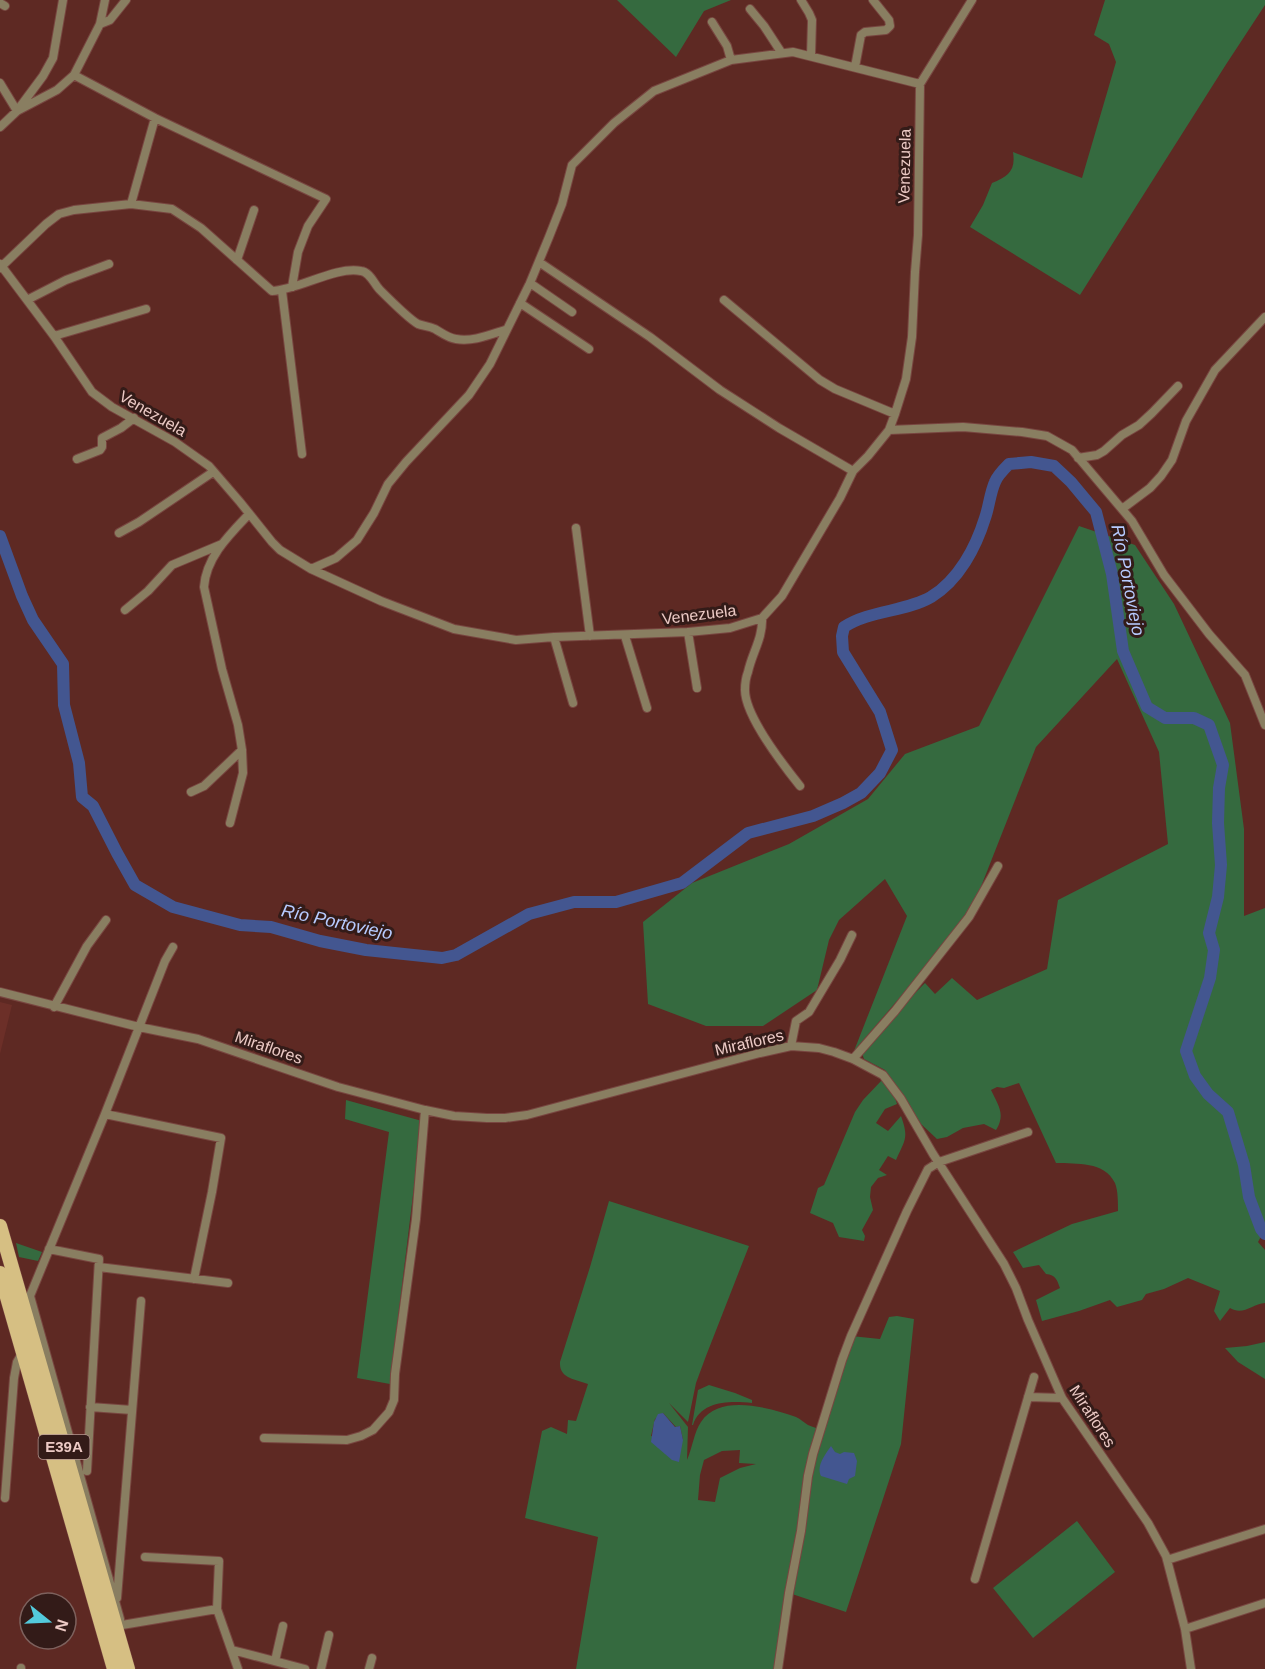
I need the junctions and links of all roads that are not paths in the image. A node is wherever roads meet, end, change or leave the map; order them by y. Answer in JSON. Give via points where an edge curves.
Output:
{"nodes":[{"id":1,"x":63,"y":0,"type":"edge"},
{"id":2,"x":105,"y":0,"type":"edge"},
{"id":3,"x":126,"y":0,"type":"edge"},
{"id":4,"x":801,"y":0,"type":"edge"},
{"id":5,"x":873,"y":0,"type":"edge"},
{"id":6,"x":972,"y":0,"type":"edge"},
{"id":7,"x":750,"y":9,"type":"dead end"},
{"id":8,"x":712,"y":22,"type":"dead end"},
{"id":9,"x":100,"y":24,"type":"junction"},
{"id":10,"x":781,"y":52,"type":"junction"},
{"id":11,"x":811,"y":56,"type":"junction"},
{"id":12,"x":731,"y":60,"type":"junction"},
{"id":13,"x":855,"y":67,"type":"junction"},
{"id":14,"x":74,"y":75,"type":"junction"},
{"id":15,"x":0,"y":83,"type":"edge"},
{"id":16,"x":920,"y":84,"type":"junction"},
{"id":17,"x":17,"y":111,"type":"junction"},
{"id":18,"x":155,"y":118,"type":"junction"},
{"id":19,"x":0,"y":127,"type":"edge"},
{"id":20,"x":131,"y":204,"type":"junction"},
{"id":21,"x":254,"y":210,"type":"dead end"},
{"id":22,"x":237,"y":260,"type":"junction"},
{"id":23,"x":539,"y":262,"type":"junction"},
{"id":24,"x":109,"y":264,"type":"dead end"},
{"id":25,"x":1,"y":266,"type":"edge"},
{"id":26,"x":530,"y":283,"type":"junction"},
{"id":27,"x":292,"y":287,"type":"junction"},
{"id":28,"x":282,"y":291,"type":"junction"},
{"id":29,"x":27,"y":300,"type":"junction"},
{"id":30,"x":724,"y":300,"type":"dead end"},
{"id":31,"x":520,"y":303,"type":"junction"},
{"id":32,"x":146,"y":309,"type":"dead end"},
{"id":33,"x":572,"y":312,"type":"dead end"},
{"id":34,"x":1265,"y":317,"type":"edge"},
{"id":35,"x":505,"y":330,"type":"junction"},
{"id":36,"x":54,"y":336,"type":"junction"},
{"id":37,"x":589,"y":349,"type":"dead end"},
{"id":38,"x":1178,"y":386,"type":"dead end"},
{"id":39,"x":896,"y":414,"type":"junction"},
{"id":40,"x":134,"y":418,"type":"junction"},
{"id":41,"x":889,"y":430,"type":"junction"},
{"id":42,"x":302,"y":454,"type":"dead end"},
{"id":43,"x":1078,"y":458,"type":"junction"},
{"id":44,"x":77,"y":459,"type":"dead end"},
{"id":45,"x":854,"y":471,"type":"junction"},
{"id":46,"x":213,"y":472,"type":"junction"},
{"id":47,"x":1122,"y":509,"type":"junction"},
{"id":48,"x":249,"y":513,"type":"junction"},
{"id":49,"x":576,"y":528,"type":"dead end"},
{"id":50,"x":119,"y":533,"type":"dead end"},
{"id":51,"x":222,"y":544,"type":"junction"},
{"id":52,"x":311,"y":569,"type":"junction"},
{"id":53,"x":125,"y":610,"type":"dead end"},
{"id":54,"x":762,"y":618,"type":"junction"},
{"id":55,"x":688,"y":632,"type":"junction"},
{"id":56,"x":590,"y":636,"type":"junction"},
{"id":57,"x":625,"y":636,"type":"junction"},
{"id":58,"x":554,"y":637,"type":"junction"},
{"id":59,"x":697,"y":688,"type":"dead end"},
{"id":60,"x":573,"y":703,"type":"dead end"},
{"id":61,"x":647,"y":708,"type":"dead end"},
{"id":62,"x":1265,"y":724,"type":"edge"},
{"id":63,"x":242,"y":750,"type":"junction"},
{"id":64,"x":800,"y":786,"type":"dead end"},
{"id":65,"x":191,"y":792,"type":"dead end"},
{"id":66,"x":230,"y":823,"type":"dead end"},
{"id":67,"x":998,"y":866,"type":"dead end"},
{"id":68,"x":106,"y":920,"type":"dead end"},
{"id":69,"x":852,"y":934,"type":"dead end"},
{"id":70,"x":173,"y":947,"type":"dead end"},
{"id":71,"x":0,"y":992,"type":"edge"},
{"id":72,"x":54,"y":1007,"type":"junction"},
{"id":73,"x":138,"y":1027,"type":"junction"},
{"id":74,"x":791,"y":1046,"type":"junction"},
{"id":75,"x":853,"y":1059,"type":"junction"},
{"id":76,"x":425,"y":1110,"type":"junction"},
{"id":77,"x":105,"y":1113,"type":"junction"},
{"id":78,"x":1028,"y":1132,"type":"dead end"},
{"id":79,"x":939,"y":1162,"type":"junction"},
{"id":80,"x":0,"y":1226,"type":"edge"},
{"id":81,"x":49,"y":1249,"type":"junction"},
{"id":82,"x":99,"y":1267,"type":"junction"},
{"id":83,"x":0,"y":1273,"type":"edge"},
{"id":84,"x":194,"y":1279,"type":"junction"},
{"id":85,"x":228,"y":1283,"type":"dead end"},
{"id":86,"x":141,"y":1301,"type":"dead end"},
{"id":87,"x":27,"y":1302,"type":"junction"},
{"id":88,"x":23,"y":1352,"type":"junction"},
{"id":89,"x":30,"y":1375,"type":"junction"},
{"id":90,"x":1034,"y":1377,"type":"dead end"},
{"id":91,"x":14,"y":1378,"type":"junction"},
{"id":92,"x":1028,"y":1397,"type":"junction"},
{"id":93,"x":1062,"y":1398,"type":"junction"},
{"id":94,"x":90,"y":1407,"type":"junction"},
{"id":95,"x":132,"y":1410,"type":"junction"},
{"id":96,"x":264,"y":1438,"type":"dead end"},
{"id":97,"x":88,"y":1450,"type":"junction"},
{"id":98,"x":71,"y":1456,"type":"junction"},
{"id":99,"x":87,"y":1471,"type":"dead end"},
{"id":100,"x":4,"y":1498,"type":"dead end"},
{"id":101,"x":1265,"y":1529,"type":"edge"},
{"id":102,"x":145,"y":1557,"type":"dead end"},
{"id":103,"x":1167,"y":1560,"type":"junction"},
{"id":104,"x":975,"y":1579,"type":"dead end"},
{"id":105,"x":1265,"y":1603,"type":"edge"},
{"id":106,"x":116,"y":1604,"type":"junction"},
{"id":107,"x":217,"y":1609,"type":"junction"},
{"id":108,"x":117,"y":1624,"type":"junction"},
{"id":109,"x":283,"y":1626,"type":"dead end"},
{"id":110,"x":1185,"y":1629,"type":"junction"},
{"id":111,"x":329,"y":1635,"type":"dead end"},
{"id":112,"x":232,"y":1650,"type":"junction"},
{"id":113,"x":372,"y":1658,"type":"dead end"},
{"id":114,"x":274,"y":1661,"type":"junction"},
{"id":115,"x":114,"y":1669,"type":"edge"},
{"id":116,"x":128,"y":1669,"type":"edge"},
{"id":117,"x":238,"y":1669,"type":"edge"},
{"id":118,"x":305,"y":1669,"type":"edge"},
{"id":119,"x":321,"y":1669,"type":"edge"},
{"id":120,"x":369,"y":1669,"type":"edge"},
{"id":121,"x":778,"y":1669,"type":"edge"},
{"id":122,"x":1191,"y":1669,"type":"edge"}],
"edges":[{"from":1,"to":17,"type":"street","via":[[53,58]]},
{"from":2,"to":9,"type":"street"},
{"from":3,"to":9,"type":"street","via":[[117,14]]},
{"from":4,"to":11,"type":"street","via":[[812,20]]},
{"from":5,"to":13,"type":"street","via":[[890,26],[862,33]]},
{"from":6,"to":16,"type":"street"},
{"from":7,"to":10,"type":"street"},
{"from":8,"to":12,"type":"street"},
{"from":9,"to":14,"type":"street"},
{"from":10,"to":11,"type":"street"},
{"from":10,"to":12,"type":"street"},
{"from":11,"to":13,"type":"street"},
{"from":12,"to":23,"type":"street","via":[[654,91],[614,123],[572,165],[562,204]]},
{"from":13,"to":16,"type":"street"},
{"from":14,"to":17,"type":"street","via":[[57,90]]},
{"from":14,"to":18,"type":"street"},
{"from":15,"to":17,"type":"street"},
{"from":16,"to":39,"type":"street","name":"Venezuela","via":[[912,337]]},
{"from":17,"to":19,"type":"street"},
{"from":18,"to":20,"type":"street"},
{"from":18,"to":27,"type":"street","via":[[326,199],[308,226],[298,252]]},
{"from":20,"to":22,"type":"street","via":[[172,209]]},
{"from":20,"to":25,"type":"street","via":[[59,214]]},
{"from":21,"to":22,"type":"street"},
{"from":22,"to":28,"type":"street","via":[[272,291]]},
{"from":23,"to":26,"type":"street"},
{"from":23,"to":45,"type":"street","via":[[720,390]]},
{"from":24,"to":29,"type":"street"},
{"from":25,"to":29,"type":"street","name":"Venezuela"},
{"from":26,"to":31,"type":"street"},
{"from":26,"to":33,"type":"street"},
{"from":27,"to":28,"type":"street"},
{"from":27,"to":35,"type":"street","via":[[337,273],[362,271],[408,317],[448,338],[477,338]]},
{"from":28,"to":42,"type":"street"},
{"from":29,"to":36,"type":"street","name":"Venezuela"},
{"from":30,"to":39,"type":"street","via":[[820,380]]},
{"from":31,"to":35,"type":"street"},
{"from":31,"to":37,"type":"street"},
{"from":32,"to":36,"type":"street"},
{"from":34,"to":47,"type":"street","via":[[1215,370],[1161,476]]},
{"from":35,"to":52,"type":"street","via":[[490,364],[468,395],[388,484],[357,540],[336,558]]},
{"from":36,"to":40,"type":"street","name":"Venezuela","via":[[92,392]]},
{"from":38,"to":43,"type":"street","via":[[1139,425],[1104,451]]},
{"from":39,"to":41,"type":"street","name":"Venezuela"},
{"from":40,"to":44,"type":"street","via":[[102,438],[100,450]]},
{"from":40,"to":46,"type":"street","name":"Venezuela","via":[[175,442]]},
{"from":41,"to":43,"type":"street","via":[[963,427],[1047,436],[1072,450]]},
{"from":41,"to":45,"type":"street","name":"Venezuela"},
{"from":43,"to":47,"type":"street"},
{"from":45,"to":54,"type":"street","name":"Venezuela","via":[[782,596]]},
{"from":46,"to":48,"type":"street","name":"Venezuela"},
{"from":46,"to":50,"type":"street"},
{"from":47,"to":62,"type":"street","via":[[1164,575],[1245,675]]},
{"from":48,"to":51,"type":"street"},
{"from":48,"to":52,"type":"street","name":"Venezuela","via":[[280,550]]},
{"from":49,"to":56,"type":"street"},
{"from":51,"to":53,"type":"street","via":[[172,565]]},
{"from":51,"to":63,"type":"street","via":[[205,575],[204,587]]},
{"from":52,"to":58,"type":"street","name":"Venezuela","via":[[454,629],[516,640]]},
{"from":54,"to":55,"type":"street","name":"Venezuela","via":[[730,628]]},
{"from":54,"to":64,"type":"street","via":[[748,670],[748,707]]},
{"from":55,"to":57,"type":"street","name":"Venezuela"},
{"from":55,"to":59,"type":"street"},
{"from":56,"to":57,"type":"street","name":"Venezuela"},
{"from":56,"to":58,"type":"street","name":"Venezuela"},
{"from":57,"to":61,"type":"street"},
{"from":58,"to":60,"type":"street"},
{"from":63,"to":65,"type":"street","via":[[204,786]]},
{"from":63,"to":66,"type":"street","via":[[243,773]]},
{"from":67,"to":75,"type":"street","via":[[969,917]]},
{"from":68,"to":72,"type":"street"},
{"from":69,"to":74,"type":"street","via":[[809,1012],[796,1021]]},
{"from":70,"to":73,"type":"street"},
{"from":71,"to":72,"type":"street","name":"Miraflores"},
{"from":72,"to":73,"type":"street","name":"Miraflores"},
{"from":73,"to":76,"type":"street","name":"Miraflores","via":[[198,1039],[338,1087]]},
{"from":73,"to":77,"type":"street"},
{"from":74,"to":75,"type":"street","name":"Miraflores","via":[[819,1048]]},
{"from":74,"to":76,"type":"street","name":"Miraflores","via":[[526,1115],[486,1118]]},
{"from":75,"to":79,"type":"street","name":"Miraflores","via":[[883,1075]]},
{"from":76,"to":96,"type":"street","via":[[416,1218],[394,1400],[389,1412],[373,1430],[348,1440]]},
{"from":77,"to":81,"type":"street"},
{"from":77,"to":84,"type":"street","via":[[221,1138]]},
{"from":78,"to":79,"type":"street"},
{"from":79,"to":93,"type":"street","name":"Miraflores","via":[[1004,1264]]},
{"from":79,"to":121,"type":"street","via":[[928,1169],[907,1211],[842,1360],[808,1476]]},
{"from":80,"to":87,"type":"main road","number":"E39A"},
{"from":81,"to":82,"type":"street","via":[[99,1259]]},
{"from":81,"to":87,"type":"street"},
{"from":82,"to":84,"type":"street"},
{"from":82,"to":94,"type":"street"},
{"from":83,"to":88,"type":"main road","number":"E39A"},
{"from":84,"to":85,"type":"street"},
{"from":86,"to":95,"type":"street"},
{"from":87,"to":98,"type":"main road","number":"E39A"},
{"from":88,"to":89,"type":"main road","number":"E39A"},
{"from":88,"to":91,"type":"street"},
{"from":89,"to":91,"type":"street"},
{"from":89,"to":115,"type":"main road","number":"E39A"},
{"from":90,"to":92,"type":"street"},
{"from":91,"to":100,"type":"street"},
{"from":92,"to":93,"type":"street"},
{"from":92,"to":104,"type":"street"},
{"from":93,"to":103,"type":"street","name":"Miraflores","via":[[1148,1523]]},
{"from":94,"to":95,"type":"street"},
{"from":94,"to":97,"type":"street"},
{"from":95,"to":106,"type":"street"},
{"from":97,"to":98,"type":"street"},
{"from":97,"to":99,"type":"street"},
{"from":98,"to":106,"type":"street"},
{"from":98,"to":108,"type":"main road","number":"E39A"},
{"from":101,"to":103,"type":"street"},
{"from":102,"to":107,"type":"street","via":[[219,1561]]},
{"from":103,"to":110,"type":"street","name":"Miraflores"},
{"from":105,"to":110,"type":"street"},
{"from":106,"to":108,"type":"street"},
{"from":107,"to":108,"type":"street"},
{"from":107,"to":112,"type":"street"},
{"from":108,"to":116,"type":"main road","number":"E39A"},
{"from":109,"to":114,"type":"street"},
{"from":110,"to":122,"type":"street","name":"Miraflores"},
{"from":111,"to":119,"type":"street"},
{"from":112,"to":114,"type":"street"},
{"from":112,"to":117,"type":"street"},
{"from":113,"to":120,"type":"street"},
{"from":114,"to":118,"type":"street"}]}
